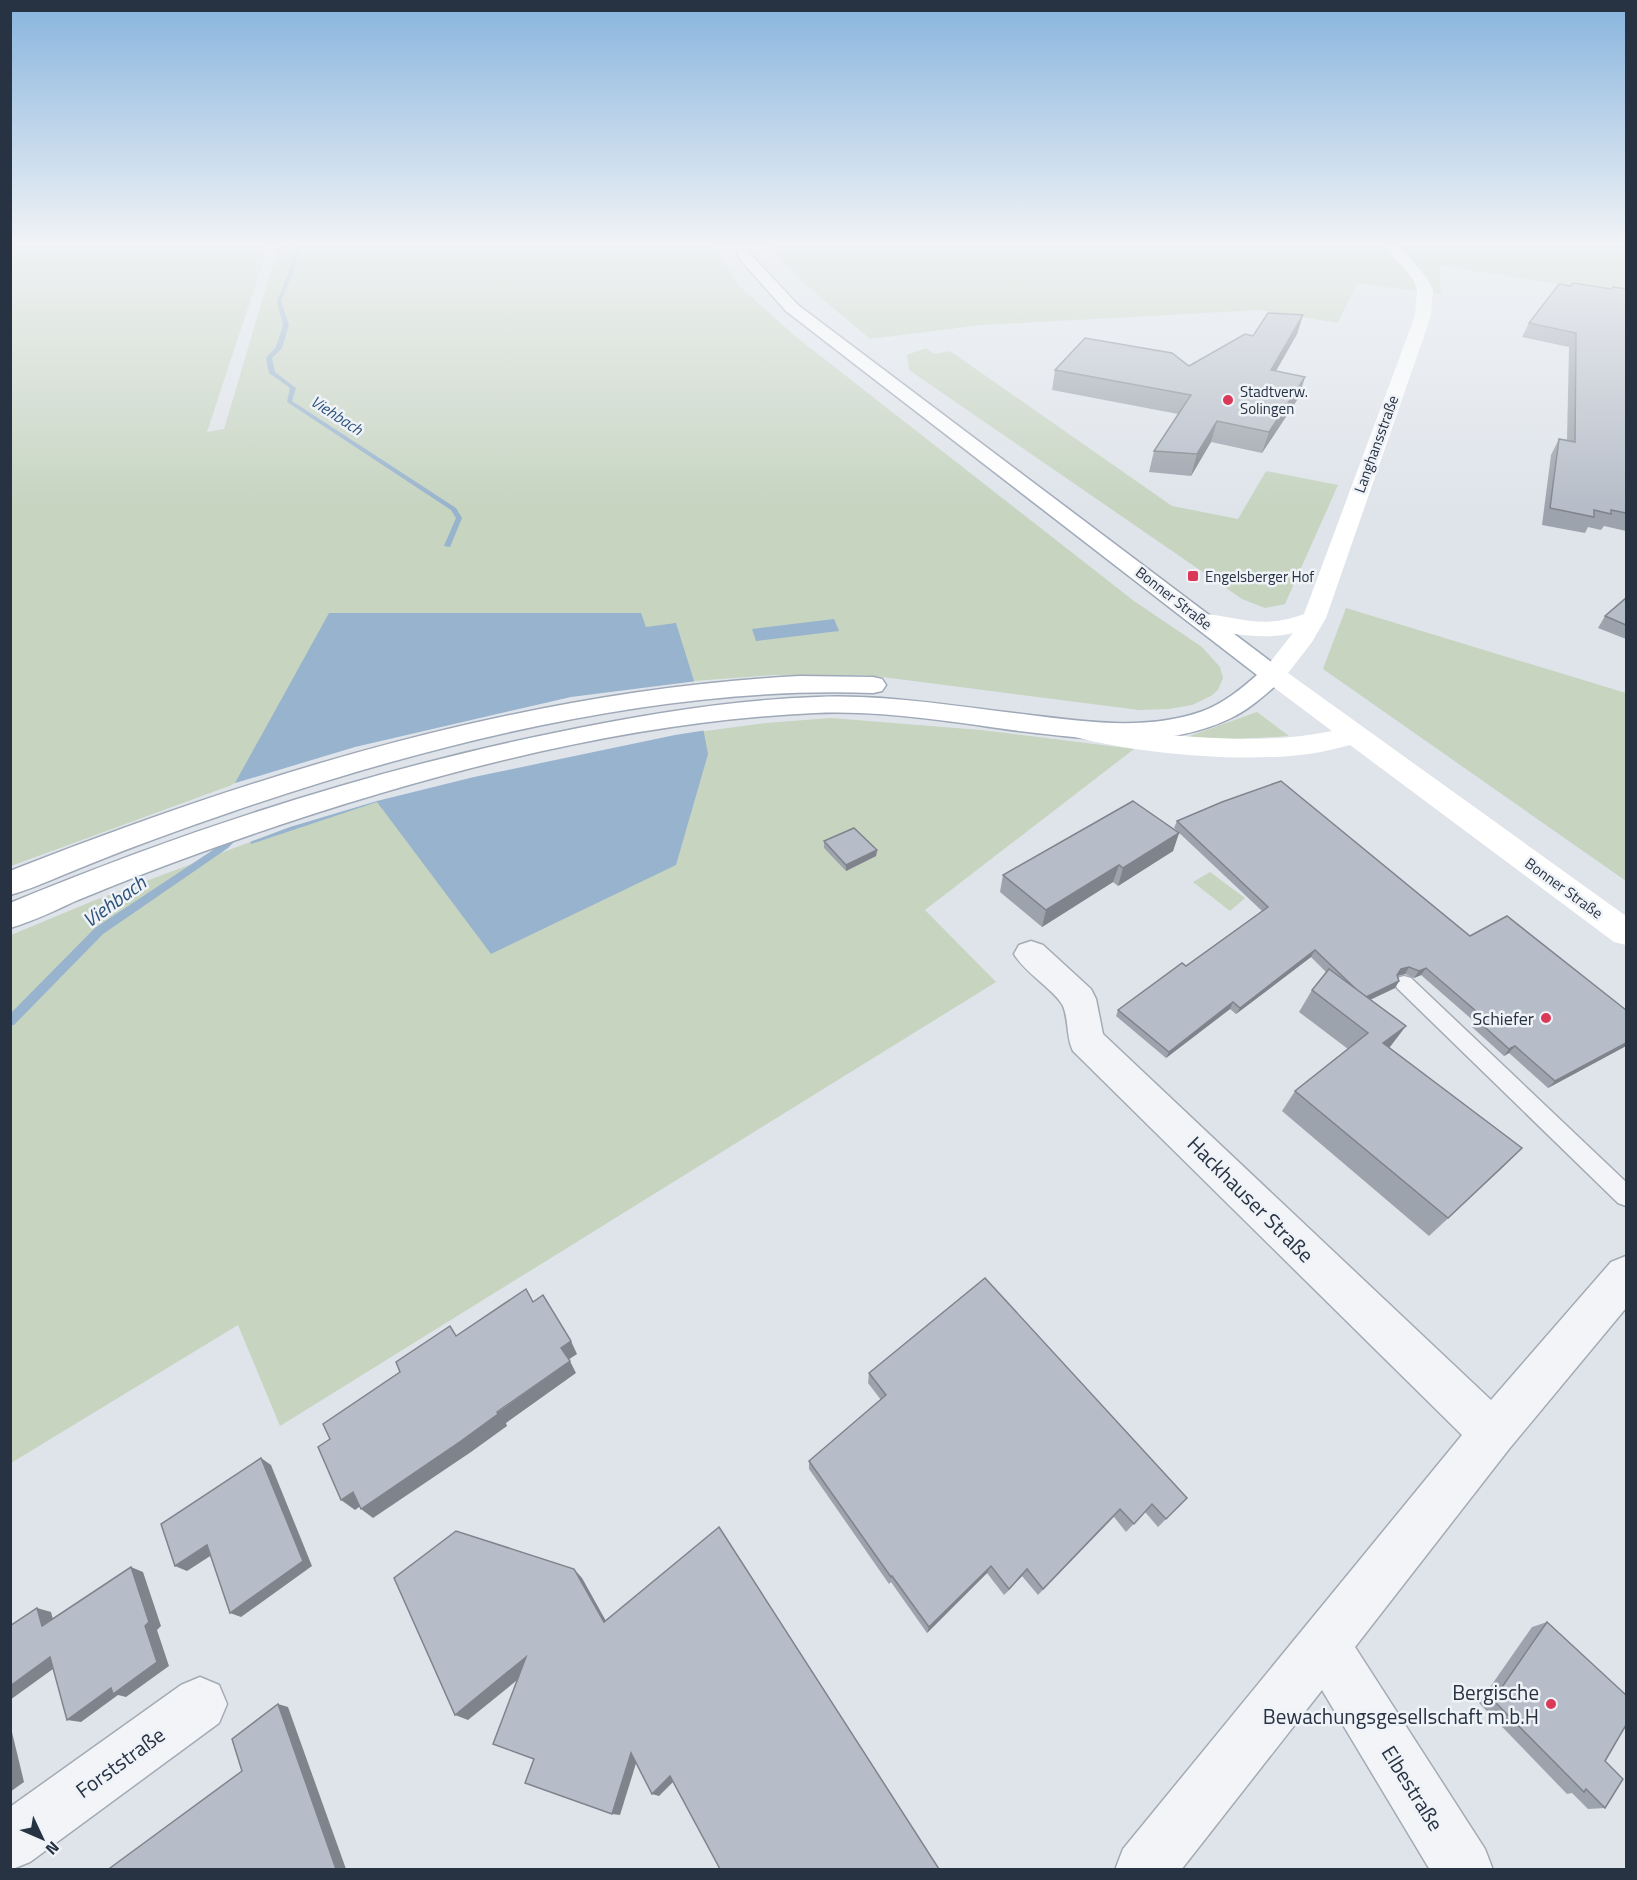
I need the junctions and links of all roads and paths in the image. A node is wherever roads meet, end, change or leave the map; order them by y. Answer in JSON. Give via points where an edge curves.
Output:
{"nodes":[{"id":1,"x":823,"y":332,"type":"edge"},
{"id":2,"x":1417,"y":332,"type":"edge"},
{"id":3,"x":1314,"y":618,"type":"junction"},
{"id":4,"x":1202,"y":620,"type":"junction"},
{"id":5,"x":1273,"y":675,"type":"junction"},
{"id":6,"x":762,"y":697,"type":"junction"},
{"id":7,"x":1196,"y":722,"type":"junction"},
{"id":8,"x":1071,"y":728,"type":"junction"},
{"id":9,"x":1355,"y":735,"type":"junction"},
{"id":10,"x":10,"y":884,"type":"edge"},
{"id":11,"x":10,"y":916,"type":"edge"},
{"id":12,"x":1626,"y":933,"type":"edge"},
{"id":13,"x":1031,"y":954,"type":"dead end"},
{"id":14,"x":1404,"y":983,"type":"dead end"},
{"id":15,"x":1626,"y":1196,"type":"edge"},
{"id":16,"x":1626,"y":1276,"type":"edge"},
{"id":17,"x":1493,"y":1433,"type":"junction"},
{"id":18,"x":1324,"y":1645,"type":"junction"},
{"id":19,"x":200,"y":1704,"type":"dead end"},
{"id":20,"x":10,"y":1842,"type":"edge"},
{"id":21,"x":1144,"y":1869,"type":"edge"},
{"id":22,"x":1464,"y":1869,"type":"edge"}],
"edges":[{"from":1,"to":4,"type":"main road","name":"Bonner Straße"},
{"from":2,"to":3,"type":"main road","name":"Langhansstraße"},
{"from":3,"to":4,"type":"main road","via":[[1295,627],[1267,631]]},
{"from":3,"to":5,"type":"main road","name":"Langhansstraße"},
{"from":4,"to":5,"type":"main road","name":"Bonner Straße"},
{"from":5,"to":7,"type":"main road","name":"Langhansstraße","via":[[1236,705]]},
{"from":5,"to":9,"type":"main road","name":"Bonner Straße"},
{"from":6,"to":7,"type":"main road","via":[[821,682],[903,687],[1096,715]]},
{"from":6,"to":8,"type":"main road"},
{"from":6,"to":10,"type":"main road","via":[[632,701],[386,754],[241,797]]},
{"from":6,"to":11,"type":"main road","via":[[398,780],[216,836]]},
{"from":7,"to":8,"type":"main road","name":"Langhansstraße","via":[[1163,730]]},
{"from":8,"to":9,"type":"main road","via":[[1140,741],[1226,748],[1309,745]]},
{"from":9,"to":12,"type":"main road","name":"Bonner Straße"},
{"from":13,"to":17,"type":"street","name":"Hackhauser Straße","via":[[1079,999],[1086,1041]]},
{"from":14,"to":15,"type":"lane"},
{"from":16,"to":17,"type":"street"},
{"from":17,"to":18,"type":"street"},
{"from":18,"to":21,"type":"street"},
{"from":18,"to":22,"type":"street","name":"Elbestraße"},
{"from":19,"to":20,"type":"street","name":"Forststraße"}]}
